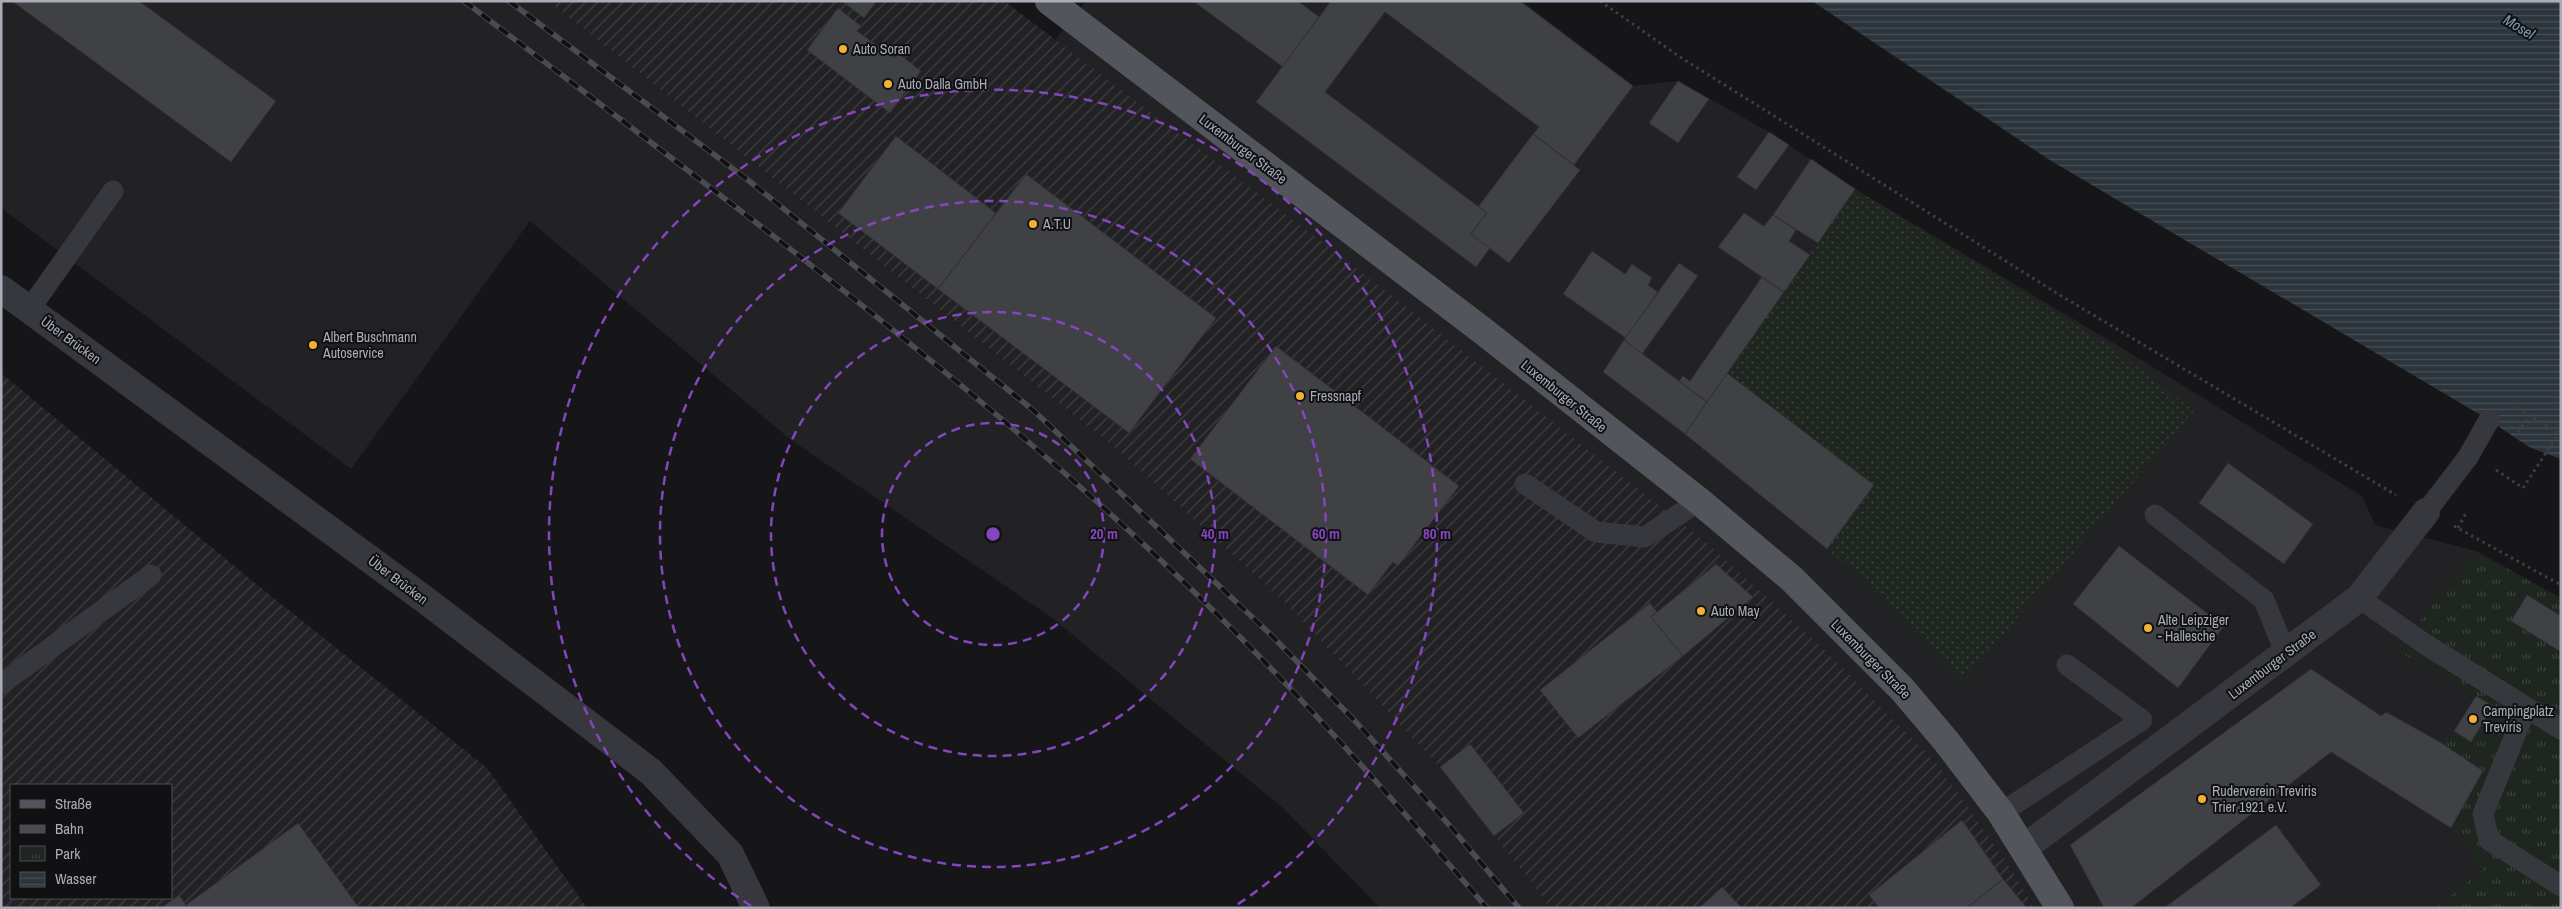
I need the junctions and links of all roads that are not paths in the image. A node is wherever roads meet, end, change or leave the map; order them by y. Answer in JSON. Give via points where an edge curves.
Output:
{"nodes":[{"id":1,"x":1049,"y":1,"type":"edge"},
{"id":2,"x":114,"y":191,"type":"dead end"},
{"id":3,"x":1,"y":289,"type":"edge"},
{"id":4,"x":30,"y":310,"type":"junction"},
{"id":5,"x":2489,"y":420,"type":"dead end"},
{"id":6,"x":1525,"y":484,"type":"dead end"},
{"id":7,"x":1700,"y":501,"type":"junction"},
{"id":8,"x":2426,"y":512,"type":"joint"},
{"id":9,"x":2155,"y":515,"type":"dead end"},
{"id":10,"x":151,"y":575,"type":"dead end"},
{"id":11,"x":2358,"y":598,"type":"junction"},
{"id":12,"x":2286,"y":654,"type":"junction"},
{"id":13,"x":2067,"y":665,"type":"dead end"},
{"id":14,"x":1,"y":684,"type":"edge"},
{"id":15,"x":2526,"y":708,"type":"junction"},
{"id":16,"x":2561,"y":729,"type":"edge"},
{"id":17,"x":2001,"y":813,"type":"junction"},
{"id":18,"x":2024,"y":848,"type":"junction"},
{"id":19,"x":2561,"y":886,"type":"edge"},
{"id":20,"x":756,"y":908,"type":"edge"},
{"id":21,"x":2060,"y":908,"type":"edge"}],
"edges":[{"from":1,"to":7,"type":"main road","name":"Luxemburger Straße","via":[[1477,326]]},
{"from":2,"to":4,"type":"lane"},
{"from":3,"to":4,"type":"street","name":"Über Brücken"},
{"from":4,"to":20,"type":"street","name":"Über Brücken","via":[[424,599],[651,772],[730,854]]},
{"from":5,"to":8,"type":"lane","via":[[2468,457]]},
{"from":6,"to":7,"type":"lane","via":[[1596,532],[1645,537]]},
{"from":7,"to":17,"type":"main road","name":"Luxemburger Straße","via":[[1792,579],[1902,689]]},
{"from":8,"to":11,"type":"street","name":"Luxemburger Straße"},
{"from":9,"to":12,"type":"lane","via":[[2264,600]]},
{"from":10,"to":14,"type":"lane"},
{"from":11,"to":12,"type":"street","name":"Luxemburger Straße"},
{"from":11,"to":15,"type":"lane"},
{"from":12,"to":18,"type":"street","name":"Luxemburger Straße"},
{"from":13,"to":17,"type":"lane","via":[[2142,720]]},
{"from":15,"to":16,"type":"lane"},
{"from":15,"to":19,"type":"lane","via":[[2484,814],[2485,822],[2489,840]]},
{"from":17,"to":18,"type":"main road","name":"Luxemburger Straße"},
{"from":18,"to":21,"type":"main road","name":"Luxemburger Straße"}]}
